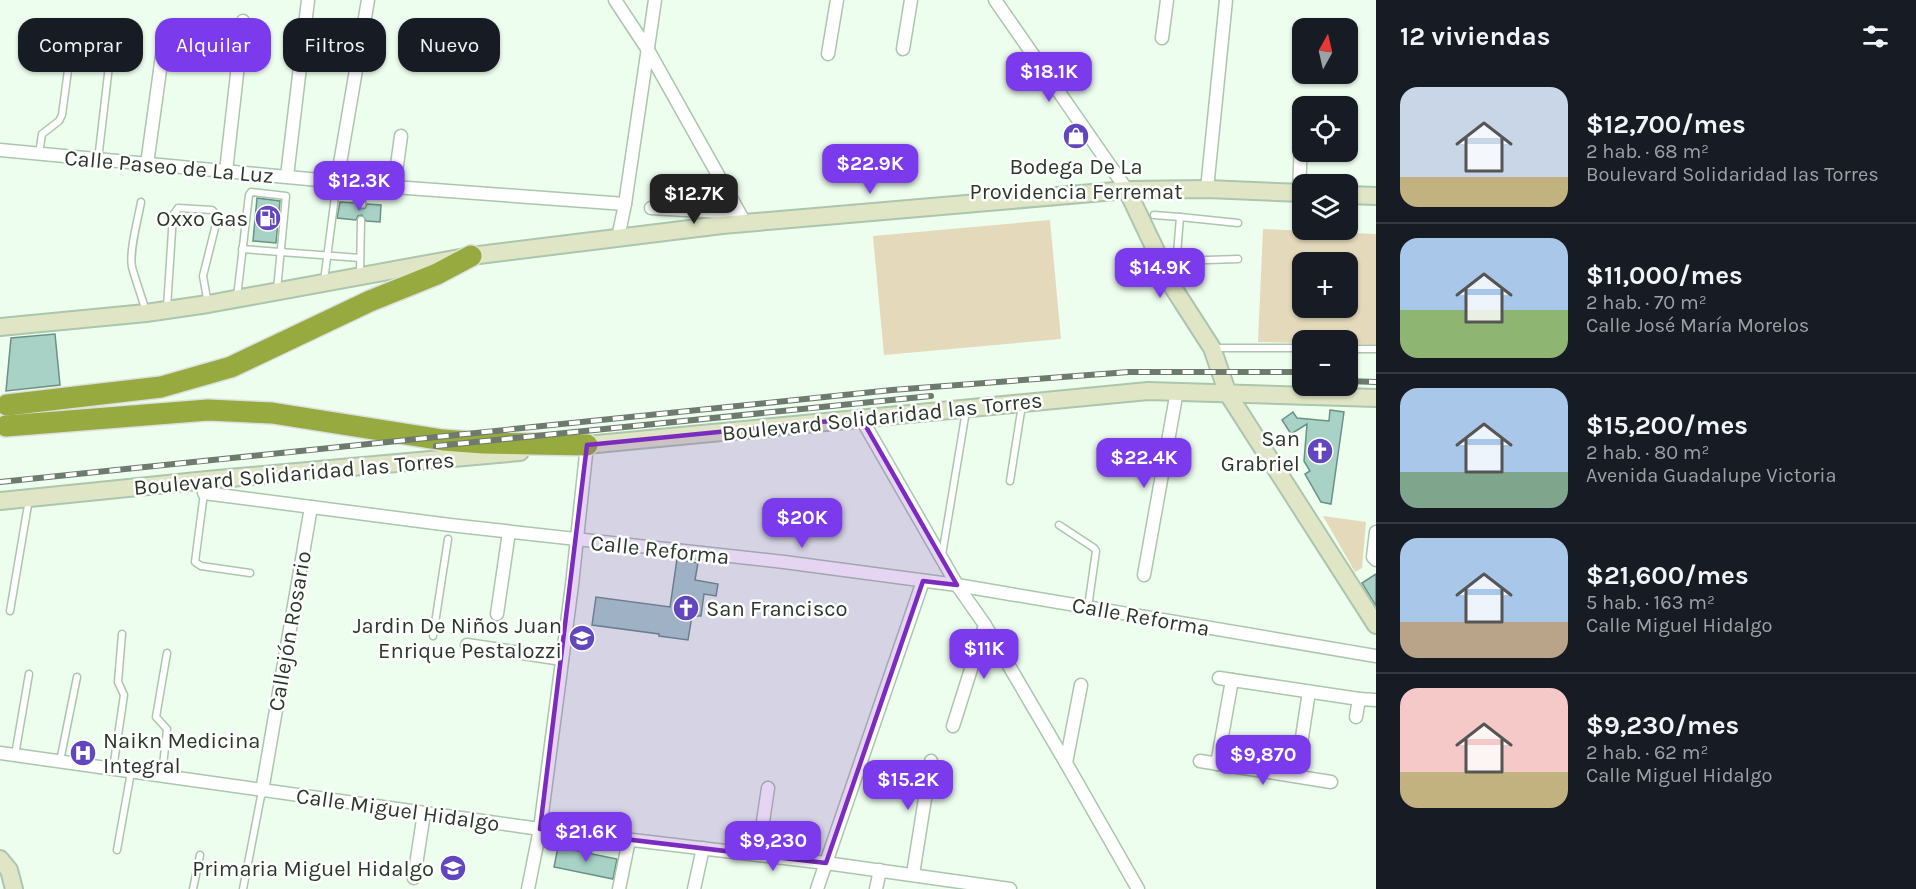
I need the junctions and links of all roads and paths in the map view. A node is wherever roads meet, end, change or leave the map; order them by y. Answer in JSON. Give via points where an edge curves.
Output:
{"nodes":[{"id":1,"x":308,"y":0,"type":"edge"},
{"id":2,"x":368,"y":0,"type":"edge"},
{"id":3,"x":615,"y":0,"type":"edge"},
{"id":4,"x":655,"y":0,"type":"edge"},
{"id":5,"x":837,"y":0,"type":"edge"},
{"id":6,"x":911,"y":0,"type":"edge"},
{"id":7,"x":995,"y":0,"type":"edge"},
{"id":8,"x":1167,"y":0,"type":"edge"},
{"id":9,"x":1226,"y":0,"type":"edge"},
{"id":10,"x":1162,"y":39,"type":"dead end"},
{"id":11,"x":903,"y":49,"type":"dead end"},
{"id":12,"x":648,"y":50,"type":"junction"},
{"id":13,"x":828,"y":54,"type":"dead end"},
{"id":14,"x":68,"y":72,"type":"edge"},
{"id":15,"x":108,"y":72,"type":"edge"},
{"id":16,"x":160,"y":72,"type":"edge"},
{"id":17,"x":237,"y":72,"type":"edge"},
{"id":18,"x":401,"y":136,"type":"dead end"},
{"id":19,"x":0,"y":150,"type":"edge"},
{"id":20,"x":39,"y":154,"type":"junction"},
{"id":21,"x":98,"y":160,"type":"junction"},
{"id":22,"x":147,"y":164,"type":"junction"},
{"id":23,"x":226,"y":171,"type":"junction"},
{"id":24,"x":287,"y":176,"type":"junction"},
{"id":25,"x":337,"y":181,"type":"junction"},
{"id":26,"x":362,"y":184,"type":"junction"},
{"id":27,"x":394,"y":187,"type":"junction"},
{"id":28,"x":1207,"y":189,"type":"junction"},
{"id":29,"x":1127,"y":190,"type":"junction"},
{"id":30,"x":1292,"y":193,"type":"edge"},
{"id":31,"x":1358,"y":195,"type":"edge"},
{"id":32,"x":1376,"y":196,"type":"edge"},
{"id":33,"x":141,"y":202,"type":"dead end"},
{"id":34,"x":362,"y":204,"type":"dead end"},
{"id":35,"x":625,"y":204,"type":"junction"},
{"id":36,"x":651,"y":208,"type":"dead end"},
{"id":37,"x":1154,"y":215,"type":"dead end"},
{"id":38,"x":1180,"y":217,"type":"junction"},
{"id":39,"x":742,"y":218,"type":"junction"},
{"id":40,"x":361,"y":220,"type":"dead end"},
{"id":41,"x":1238,"y":223,"type":"dead end"},
{"id":42,"x":618,"y":238,"type":"junction"},
{"id":43,"x":242,"y":249,"type":"junction"},
{"id":44,"x":280,"y":252,"type":"junction"},
{"id":45,"x":328,"y":256,"type":"junction"},
{"id":46,"x":471,"y":256,"type":"junction"},
{"id":47,"x":360,"y":258,"type":"junction"},
{"id":48,"x":1238,"y":260,"type":"dead end"},
{"id":49,"x":1176,"y":261,"type":"junction"},
{"id":50,"x":360,"y":276,"type":"junction"},
{"id":51,"x":324,"y":282,"type":"junction"},
{"id":52,"x":1174,"y":289,"type":"junction"},
{"id":53,"x":277,"y":290,"type":"junction"},
{"id":54,"x":237,"y":298,"type":"junction"},
{"id":55,"x":208,"y":304,"type":"junction"},
{"id":56,"x":167,"y":310,"type":"junction"},
{"id":57,"x":146,"y":313,"type":"junction"},
{"id":58,"x":0,"y":327,"type":"edge"},
{"id":59,"x":1212,"y":348,"type":"junction"},
{"id":60,"x":1292,"y":348,"type":"edge"},
{"id":61,"x":1358,"y":349,"type":"edge"},
{"id":62,"x":1376,"y":349,"type":"edge"},
{"id":63,"x":1177,"y":391,"type":"junction"},
{"id":64,"x":1228,"y":394,"type":"junction"},
{"id":65,"x":1376,"y":398,"type":"edge"},
{"id":66,"x":1022,"y":403,"type":"junction"},
{"id":67,"x":7,"y":405,"type":"dead end"},
{"id":68,"x":967,"y":408,"type":"junction"},
{"id":69,"x":861,"y":418,"type":"junction"},
{"id":70,"x":6,"y":426,"type":"dead end"},
{"id":71,"x":587,"y":445,"type":"junction"},
{"id":72,"x":1010,"y":482,"type":"dead end"},
{"id":73,"x":205,"y":486,"type":"junction"},
{"id":74,"x":29,"y":498,"type":"junction"},
{"id":75,"x":0,"y":501,"type":"edge"},
{"id":76,"x":310,"y":507,"type":"junction"},
{"id":77,"x":450,"y":525,"type":"junction"},
{"id":78,"x":1059,"y":525,"type":"dead end"},
{"id":79,"x":509,"y":532,"type":"junction"},
{"id":80,"x":1376,"y":532,"type":"edge"},
{"id":81,"x":448,"y":539,"type":"joint"},
{"id":82,"x":577,"y":541,"type":"junction"},
{"id":83,"x":1375,"y":554,"type":"edge"},
{"id":84,"x":942,"y":558,"type":"junction"},
{"id":85,"x":250,"y":573,"type":"dead end"},
{"id":86,"x":1144,"y":575,"type":"dead end"},
{"id":87,"x":923,"y":581,"type":"junction"},
{"id":88,"x":957,"y":585,"type":"junction"},
{"id":89,"x":1088,"y":607,"type":"junction"},
{"id":90,"x":10,"y":611,"type":"dead end"},
{"id":91,"x":497,"y":614,"type":"dead end"},
{"id":92,"x":985,"y":625,"type":"junction"},
{"id":93,"x":1376,"y":625,"type":"edge"},
{"id":94,"x":122,"y":634,"type":"dead end"},
{"id":95,"x":433,"y":636,"type":"dead end"},
{"id":96,"x":467,"y":645,"type":"dead end"},
{"id":97,"x":167,"y":653,"type":"dead end"},
{"id":98,"x":1376,"y":656,"type":"edge"},
{"id":99,"x":562,"y":659,"type":"junction"},
{"id":100,"x":29,"y":674,"type":"dead end"},
{"id":101,"x":77,"y":677,"type":"dead end"},
{"id":102,"x":1081,"y":685,"type":"dead end"},
{"id":103,"x":1309,"y":692,"type":"junction"},
{"id":104,"x":1359,"y":699,"type":"junction"},
{"id":105,"x":1376,"y":700,"type":"edge"},
{"id":106,"x":1356,"y":717,"type":"dead end"},
{"id":107,"x":953,"y":726,"type":"dead end"},
{"id":108,"x":0,"y":753,"type":"edge"},
{"id":109,"x":15,"y":755,"type":"junction"},
{"id":110,"x":60,"y":761,"type":"junction"},
{"id":111,"x":931,"y":761,"type":"dead end"},
{"id":112,"x":1200,"y":761,"type":"dead end"},
{"id":113,"x":1066,"y":763,"type":"junction"},
{"id":114,"x":1217,"y":764,"type":"junction"},
{"id":115,"x":113,"y":769,"type":"junction"},
{"id":116,"x":131,"y":771,"type":"junction"},
{"id":117,"x":162,"y":776,"type":"junction"},
{"id":118,"x":1296,"y":777,"type":"junction"},
{"id":119,"x":1331,"y":782,"type":"dead end"},
{"id":120,"x":768,"y":788,"type":"dead end"},
{"id":121,"x":262,"y":790,"type":"junction"},
{"id":122,"x":424,"y":813,"type":"junction"},
{"id":123,"x":540,"y":829,"type":"junction"},
{"id":124,"x":629,"y":840,"type":"junction"},
{"id":125,"x":703,"y":848,"type":"junction"},
{"id":126,"x":117,"y":850,"type":"dead end"},
{"id":127,"x":200,"y":855,"type":"dead end"},
{"id":128,"x":758,"y":855,"type":"junction"},
{"id":129,"x":0,"y":859,"type":"edge"},
{"id":130,"x":826,"y":863,"type":"junction"},
{"id":131,"x":880,"y":870,"type":"junction"},
{"id":132,"x":913,"y":874,"type":"junction"},
{"id":133,"x":414,"y":878,"type":"dead end"},
{"id":134,"x":0,"y":883,"type":"edge"},
{"id":135,"x":935,"y":883,"type":"edge"},
{"id":136,"x":982,"y":887,"type":"edge"},
{"id":137,"x":13,"y":889,"type":"edge"},
{"id":138,"x":194,"y":889,"type":"edge"},
{"id":139,"x":243,"y":889,"type":"edge"},
{"id":140,"x":528,"y":889,"type":"edge"},
{"id":141,"x":619,"y":889,"type":"edge"},
{"id":142,"x":694,"y":889,"type":"edge"},
{"id":143,"x":817,"y":889,"type":"edge"},
{"id":144,"x":876,"y":889,"type":"edge"},
{"id":145,"x":1010,"y":889,"type":"edge"},
{"id":146,"x":1138,"y":889,"type":"edge"}],
"edges":[{"from":1,"to":24,"type":"street"},
{"from":2,"to":25,"type":"street"},
{"from":3,"to":12,"type":"street"},
{"from":4,"to":12,"type":"street"},
{"from":5,"to":13,"type":"street"},
{"from":6,"to":11,"type":"street"},
{"from":7,"to":29,"type":"street"},
{"from":8,"to":10,"type":"street"},
{"from":9,"to":28,"type":"street"},
{"from":12,"to":35,"type":"street"},
{"from":12,"to":39,"type":"street"},
{"from":14,"to":20,"type":"lane","via":[[62,115],[42,134]]},
{"from":15,"to":21,"type":"lane"},
{"from":16,"to":22,"type":"street"},
{"from":17,"to":23,"type":"street"},
{"from":18,"to":27,"type":"street"},
{"from":19,"to":20,"type":"street","name":"Calle Paseo de La Luz"},
{"from":20,"to":21,"type":"street","name":"Calle Paseo de La Luz"},
{"from":21,"to":22,"type":"street","name":"Calle Paseo de La Luz"},
{"from":22,"to":23,"type":"street","name":"Calle Paseo de La Luz"},
{"from":23,"to":24,"type":"street","name":"Calle Paseo de La Luz"},
{"from":24,"to":25,"type":"street","name":"Calle Paseo de La Luz"},
{"from":25,"to":26,"type":"street","name":"Calle Paseo de La Luz"},
{"from":25,"to":45,"type":"lane"},
{"from":26,"to":27,"type":"street","name":"Calle Paseo de La Luz"},
{"from":26,"to":34,"type":"lane"},
{"from":27,"to":35,"type":"street","name":"Calle Paseo de La Luz"},
{"from":28,"to":29,"type":"main road"},
{"from":28,"to":30,"type":"main road"},
{"from":29,"to":39,"type":"main road"},
{"from":29,"to":52,"type":"main road"},
{"from":31,"to":32,"type":"main road"},
{"from":33,"to":57,"type":"lane","via":[[132,266]]},
{"from":35,"to":42,"type":"street"},
{"from":36,"to":39,"type":"street"},
{"from":37,"to":38,"type":"lane"},
{"from":38,"to":41,"type":"lane"},
{"from":38,"to":49,"type":"lane"},
{"from":39,"to":42,"type":"main road"},
{"from":40,"to":47,"type":"lane"},
{"from":42,"to":46,"type":"main road"},
{"from":43,"to":44,"type":"lane"},
{"from":43,"to":44,"type":"lane","via":[[249,193],[262,193],[286,196]]},
{"from":43,"to":54,"type":"lane"},
{"from":44,"to":45,"type":"lane"},
{"from":44,"to":53,"type":"lane"},
{"from":45,"to":47,"type":"lane"},
{"from":45,"to":51,"type":"lane"},
{"from":46,"to":50,"type":"main road"},
{"from":46,"to":67,"type":"highway","via":[[231,367],[161,387]]},
{"from":47,"to":50,"type":"lane"},
{"from":48,"to":49,"type":"lane"},
{"from":49,"to":52,"type":"lane"},
{"from":50,"to":51,"type":"main road"},
{"from":51,"to":53,"type":"main road"},
{"from":52,"to":59,"type":"main road"},
{"from":53,"to":54,"type":"main road"},
{"from":54,"to":55,"type":"main road"},
{"from":55,"to":56,"type":"main road"},
{"from":55,"to":56,"type":"lane","via":[[204,276],[218,216],[212,210],[178,208],[173,215]]},
{"from":56,"to":57,"type":"main road"},
{"from":57,"to":58,"type":"main road"},
{"from":59,"to":60,"type":"lane"},
{"from":59,"to":64,"type":"main road"},
{"from":61,"to":62,"type":"lane"},
{"from":63,"to":64,"type":"main road","name":"Boulevard Solidaridad las Torres"},
{"from":63,"to":66,"type":"main road","name":"Boulevard Solidaridad las Torres"},
{"from":63,"to":86,"type":"street"},
{"from":64,"to":65,"type":"main road","name":"Boulevard Solidaridad las Torres"},
{"from":64,"to":93,"type":"main road"},
{"from":66,"to":68,"type":"main road","name":"Boulevard Solidaridad las Torres"},
{"from":66,"to":72,"type":"lane"},
{"from":68,"to":69,"type":"main road","name":"Boulevard Solidaridad las Torres"},
{"from":68,"to":84,"type":"lane"},
{"from":69,"to":71,"type":"main road","name":"Boulevard Solidaridad las Torres"},
{"from":69,"to":84,"type":"street"},
{"from":70,"to":71,"type":"highway","name":"Boulevard Solidaridad las Torres","via":[[208,410],[272,413],[443,440]]},
{"from":71,"to":73,"type":"main road","name":"Boulevard Solidaridad las Torres"},
{"from":71,"to":82,"type":"street"},
{"from":73,"to":74,"type":"main road","name":"Boulevard Solidaridad las Torres"},
{"from":73,"to":76,"type":"street","name":"Calle Reforma"},
{"from":73,"to":85,"type":"lane","via":[[195,562]]},
{"from":74,"to":75,"type":"main road","name":"Boulevard Solidaridad las Torres"},
{"from":74,"to":90,"type":"lane"},
{"from":76,"to":77,"type":"street","name":"Calle Reforma"},
{"from":76,"to":121,"type":"street","name":"Callejón Rosario"},
{"from":77,"to":79,"type":"street","name":"Calle Reforma"},
{"from":77,"to":81,"type":"street"},
{"from":78,"to":89,"type":"lane","via":[[1096,551]]},
{"from":79,"to":82,"type":"street","name":"Calle Reforma"},
{"from":79,"to":91,"type":"street"},
{"from":80,"to":83,"type":"street"},
{"from":81,"to":95,"type":"lane"},
{"from":82,"to":87,"type":"street","name":"Calle Reforma"},
{"from":82,"to":99,"type":"street"},
{"from":84,"to":88,"type":"street"},
{"from":87,"to":88,"type":"street","name":"Calle Reforma"},
{"from":87,"to":130,"type":"street"},
{"from":88,"to":89,"type":"street","name":"Calle Reforma"},
{"from":88,"to":92,"type":"street"},
{"from":89,"to":98,"type":"street","name":"Calle Reforma"},
{"from":92,"to":107,"type":"street"},
{"from":92,"to":113,"type":"street"},
{"from":94,"to":115,"type":"lane","via":[[118,682],[124,695]]},
{"from":96,"to":99,"type":"street"},
{"from":97,"to":117,"type":"lane","via":[[156,717],[167,729]]},
{"from":99,"to":123,"type":"street"},
{"from":100,"to":109,"type":"lane"},
{"from":101,"to":110,"type":"lane"},
{"from":102,"to":113,"type":"street"},
{"from":103,"to":104,"type":"street"},
{"from":103,"to":114,"type":"street","via":[[1225,679]]},
{"from":103,"to":118,"type":"street"},
{"from":104,"to":105,"type":"street"},
{"from":104,"to":106,"type":"street"},
{"from":108,"to":109,"type":"street","name":"Calle Miguel Hidalgo"},
{"from":109,"to":110,"type":"street","name":"Calle Miguel Hidalgo"},
{"from":110,"to":115,"type":"street","name":"Calle Miguel Hidalgo"},
{"from":111,"to":132,"type":"street"},
{"from":112,"to":114,"type":"street"},
{"from":113,"to":146,"type":"street"},
{"from":114,"to":118,"type":"street"},
{"from":115,"to":116,"type":"street","name":"Calle Miguel Hidalgo"},
{"from":116,"to":117,"type":"street","name":"Calle Miguel Hidalgo"},
{"from":116,"to":126,"type":"lane"},
{"from":117,"to":121,"type":"street","name":"Calle Miguel Hidalgo"},
{"from":118,"to":119,"type":"street"},
{"from":120,"to":128,"type":"street"},
{"from":121,"to":122,"type":"street","name":"Calle Miguel Hidalgo"},
{"from":121,"to":139,"type":"lane"},
{"from":122,"to":123,"type":"street","name":"Calle Miguel Hidalgo"},
{"from":122,"to":133,"type":"street"},
{"from":123,"to":124,"type":"street","name":"Calle Miguel Hidalgo"},
{"from":123,"to":140,"type":"street"},
{"from":124,"to":125,"type":"street","name":"Calle Miguel Hidalgo"},
{"from":124,"to":141,"type":"street"},
{"from":125,"to":128,"type":"street","name":"Calle Miguel Hidalgo"},
{"from":125,"to":142,"type":"street"},
{"from":127,"to":138,"type":"lane"},
{"from":128,"to":130,"type":"street","name":"Calle Miguel Hidalgo"},
{"from":129,"to":137,"type":"main road","via":[[9,870]]},
{"from":130,"to":131,"type":"street","name":"Calle Miguel Hidalgo"},
{"from":130,"to":143,"type":"street"},
{"from":131,"to":132,"type":"street","name":"Calle Miguel Hidalgo"},
{"from":131,"to":144,"type":"street"},
{"from":132,"to":135,"type":"street","name":"Calle Miguel Hidalgo"},
{"from":134,"to":137,"type":"main road"},
{"from":135,"to":136,"type":"street","name":"Calle Miguel Hidalgo"},
{"from":136,"to":145,"type":"street","name":"Calle Miguel Hidalgo"}]}
